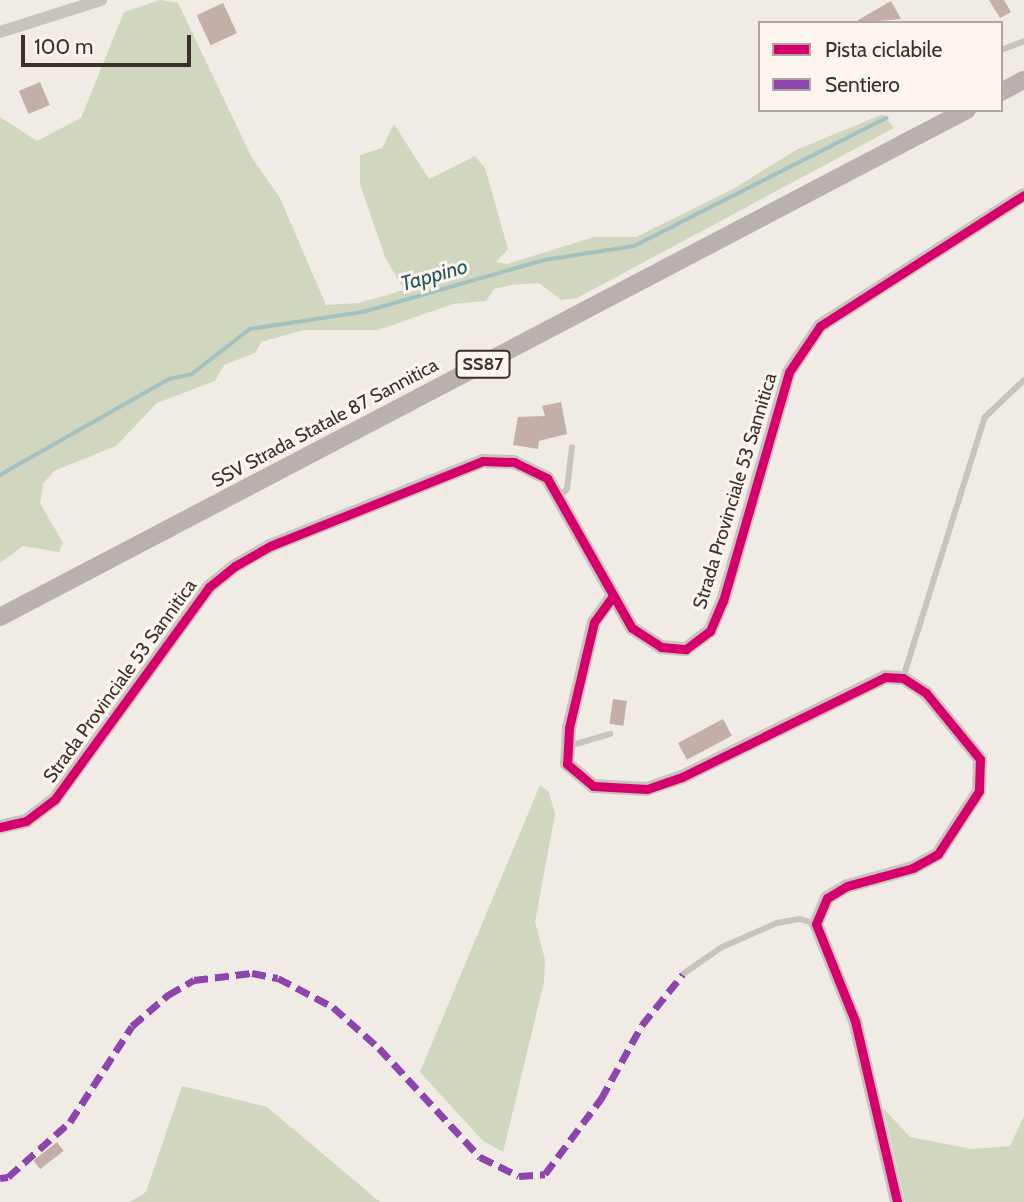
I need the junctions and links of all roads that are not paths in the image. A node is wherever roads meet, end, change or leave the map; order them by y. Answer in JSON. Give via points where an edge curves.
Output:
{"nodes":[{"id":1,"x":101,"y":0,"type":"edge"},
{"id":2,"x":0,"y":32,"type":"edge"},
{"id":3,"x":1024,"y":41,"type":"edge"},
{"id":4,"x":1003,"y":49,"type":"edge"},
{"id":5,"x":1024,"y":80,"type":"edge"},
{"id":6,"x":1003,"y":91,"type":"edge"},
{"id":7,"x":963,"y":112,"type":"edge"},
{"id":8,"x":1024,"y":195,"type":"edge"},
{"id":9,"x":1024,"y":380,"type":"edge"},
{"id":10,"x":572,"y":447,"type":"dead end"},
{"id":11,"x":559,"y":497,"type":"junction"},
{"id":12,"x":612,"y":596,"type":"junction"},
{"id":13,"x":0,"y":617,"type":"edge"},
{"id":14,"x":903,"y":678,"type":"junction"},
{"id":15,"x":610,"y":734,"type":"dead end"},
{"id":16,"x":567,"y":747,"type":"junction"},
{"id":17,"x":0,"y":827,"type":"edge"},
{"id":18,"x":816,"y":924,"type":"junction"},
{"id":19,"x":683,"y":974,"type":"dead end"},
{"id":20,"x":897,"y":1202,"type":"edge"}],
"edges":[{"from":1,"to":2,"type":"street"},
{"from":3,"to":4,"type":"lane"},
{"from":5,"to":6,"type":"main road"},
{"from":7,"to":13,"type":"main road","name":"SSV Strada Statale 87 Sannitica","number":"SS87"},
{"from":8,"to":12,"type":"street","name":"Strada Provinciale 53 Sannitica","via":[[820,326],[789,372],[723,601],[710,631],[686,649],[661,647],[632,628]]},
{"from":9,"to":14,"type":"lane","via":[[980,428]]},
{"from":10,"to":11,"type":"lane","via":[[567,489]]},
{"from":11,"to":12,"type":"street","name":"Strada Provinciale 53 Sannitica"},
{"from":11,"to":17,"type":"street","name":"Strada Provinciale 53 Sannitica","via":[[547,478],[514,462],[483,461],[270,546],[235,566],[209,587],[55,799],[26,821]]},
{"from":12,"to":16,"type":"street","via":[[594,622]]},
{"from":14,"to":16,"type":"street","via":[[885,677],[856,688],[682,777],[647,789],[593,786],[575,777],[567,764]]},
{"from":14,"to":18,"type":"street","via":[[963,732],[980,759],[979,791],[938,854],[913,868],[846,886],[827,898]]},
{"from":15,"to":16,"type":"lane"},
{"from":18,"to":19,"type":"lane","via":[[800,919],[777,923],[722,947]]},
{"from":18,"to":20,"type":"street","via":[[855,1021]]}]}
